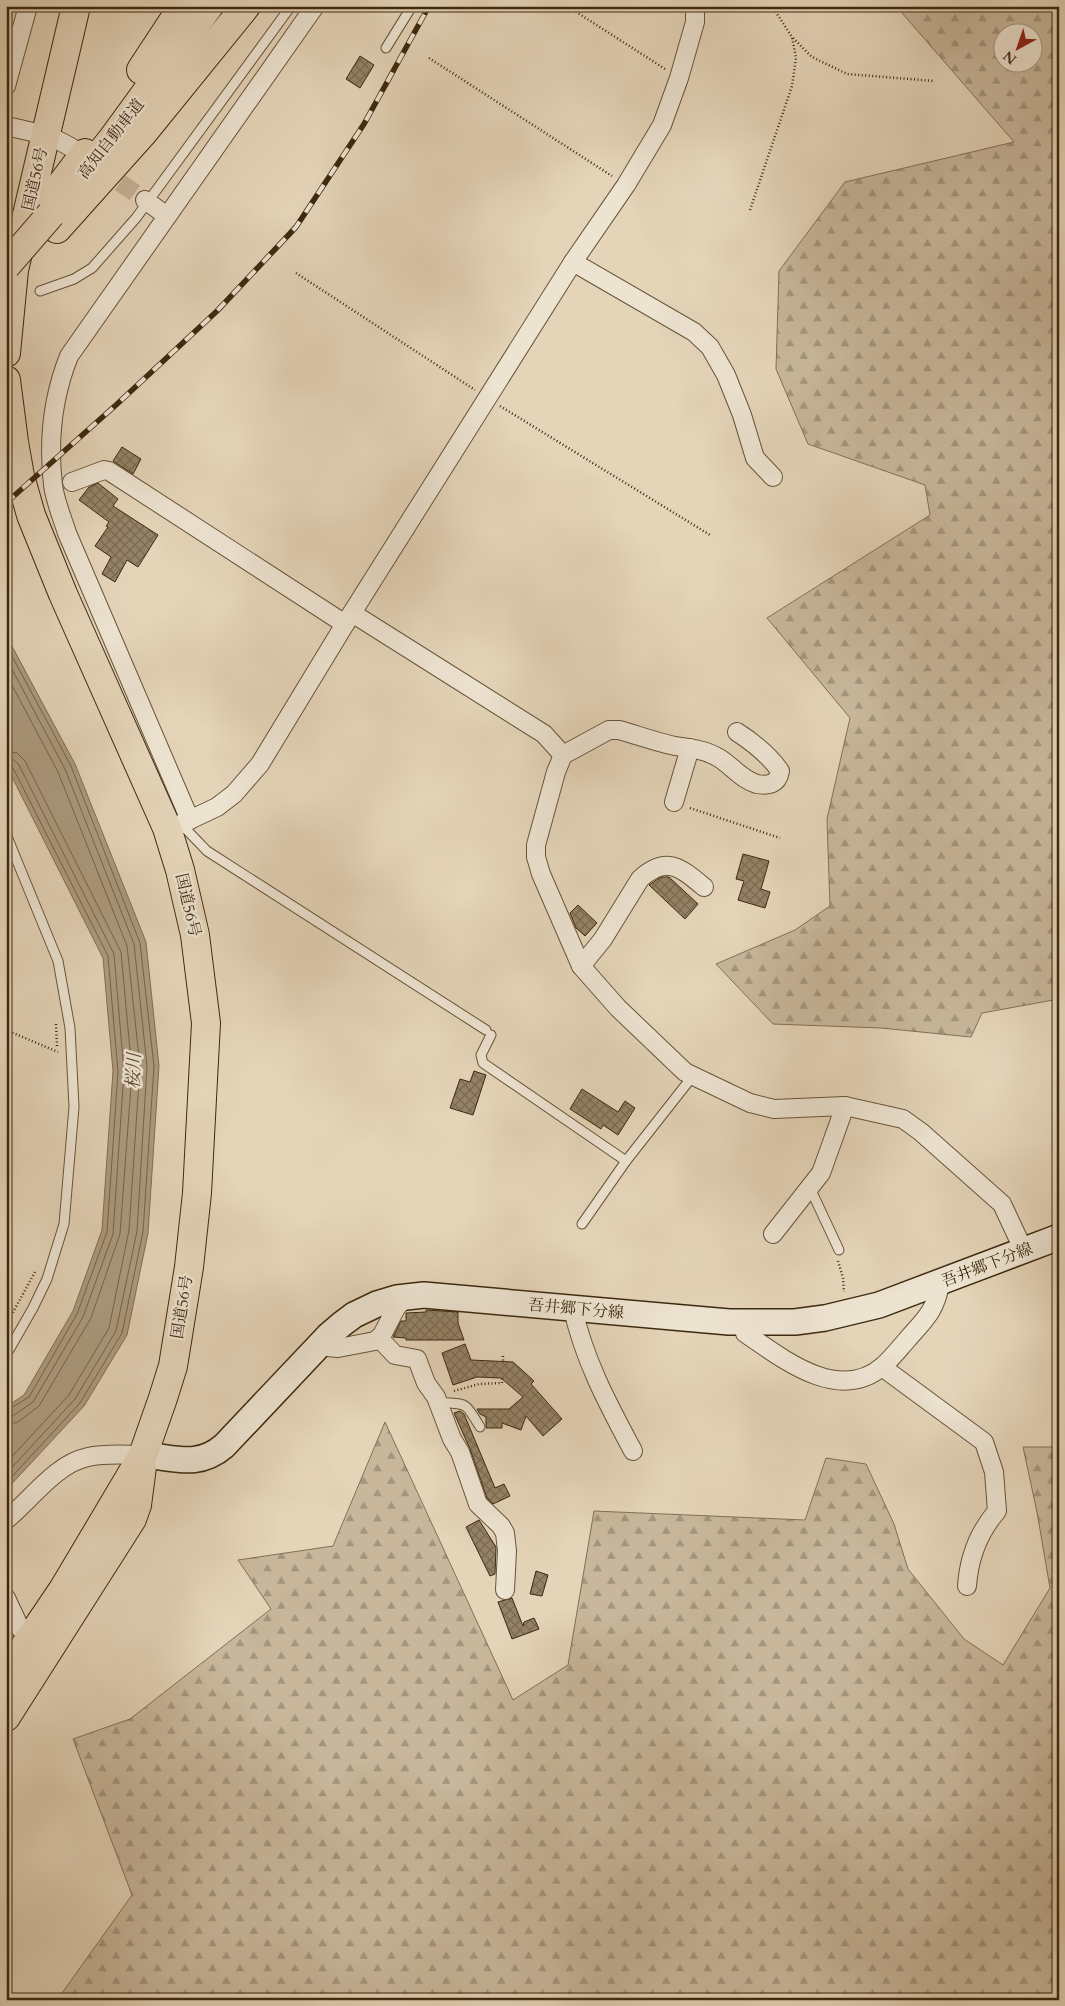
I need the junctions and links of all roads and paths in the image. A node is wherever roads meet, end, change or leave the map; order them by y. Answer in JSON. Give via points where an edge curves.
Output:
{"nodes":[{"id":1,"x":28,"y":6,"type":"edge"},
{"id":2,"x":76,"y":6,"type":"edge"},
{"id":3,"x":183,"y":6,"type":"edge"},
{"id":4,"x":209,"y":6,"type":"edge"},
{"id":5,"x":246,"y":6,"type":"edge"},
{"id":6,"x":291,"y":6,"type":"edge"},
{"id":7,"x":315,"y":6,"type":"edge"},
{"id":8,"x":412,"y":6,"type":"edge"},
{"id":9,"x":567,"y":6,"type":"edge"},
{"id":10,"x":695,"y":6,"type":"edge"},
{"id":11,"x":772,"y":6,"type":"edge"},
{"id":12,"x":792,"y":37,"type":"junction"},
{"id":13,"x":386,"y":48,"type":"dead end"},
{"id":14,"x":429,"y":58,"type":"dead end"},
{"id":15,"x":679,"y":78,"type":"junction"},
{"id":16,"x":935,"y":81,"type":"dead end"},
{"id":17,"x":6,"y":86,"type":"edge"},
{"id":18,"x":6,"y":126,"type":"edge"},
{"id":19,"x":46,"y":134,"type":"junction"},
{"id":20,"x":85,"y":157,"type":"junction"},
{"id":21,"x":626,"y":185,"type":"junction"},
{"id":22,"x":147,"y":202,"type":"junction"},
{"id":23,"x":750,"y":210,"type":"dead end"},
{"id":24,"x":167,"y":216,"type":"junction"},
{"id":25,"x":49,"y":219,"type":"junction"},
{"id":26,"x":6,"y":260,"type":"edge"},
{"id":27,"x":573,"y":262,"type":"junction"},
{"id":28,"x":6,"y":266,"type":"edge"},
{"id":29,"x":6,"y":273,"type":"edge"},
{"id":30,"x":296,"y":273,"type":"dead end"},
{"id":31,"x":40,"y":291,"type":"dead end"},
{"id":32,"x":6,"y":353,"type":"edge"},
{"id":33,"x":6,"y":380,"type":"edge"},
{"id":34,"x":488,"y":399,"type":"junction"},
{"id":35,"x":773,"y":477,"type":"dead end"},
{"id":36,"x":72,"y":482,"type":"dead end"},
{"id":37,"x":710,"y":535,"type":"dead end"},
{"id":38,"x":349,"y":619,"type":"junction"},
{"id":39,"x":737,"y":732,"type":"dead end"},
{"id":40,"x":690,"y":748,"type":"junction"},
{"id":41,"x":563,"y":755,"type":"junction"},
{"id":42,"x":674,"y":802,"type":"joint"},
{"id":43,"x":179,"y":824,"type":"junction"},
{"id":44,"x":6,"y":834,"type":"edge"},
{"id":45,"x":780,"y":838,"type":"dead end"},
{"id":46,"x":704,"y":886,"type":"dead end"},
{"id":47,"x":581,"y":966,"type":"junction"},
{"id":48,"x":6,"y":1030,"type":"edge"},
{"id":49,"x":58,"y":1052,"type":"dead end"},
{"id":50,"x":692,"y":1077,"type":"junction"},
{"id":51,"x":845,"y":1106,"type":"junction"},
{"id":52,"x":626,"y":1161,"type":"junction"},
{"id":53,"x":810,"y":1188,"type":"junction"},
{"id":54,"x":582,"y":1224,"type":"dead end"},
{"id":55,"x":774,"y":1234,"type":"dead end"},
{"id":56,"x":1059,"y":1237,"type":"edge"},
{"id":57,"x":839,"y":1250,"type":"joint"},
{"id":58,"x":1024,"y":1251,"type":"junction"},
{"id":59,"x":940,"y":1282,"type":"junction"},
{"id":60,"x":840,"y":1294,"type":"dead end"},
{"id":61,"x":407,"y":1296,"type":"junction"},
{"id":62,"x":6,"y":1308,"type":"edge"},
{"id":63,"x":573,"y":1309,"type":"junction"},
{"id":64,"x":13,"y":1311,"type":"dead end"},
{"id":65,"x":744,"y":1323,"type":"junction"},
{"id":66,"x":378,"y":1338,"type":"junction"},
{"id":67,"x":318,"y":1346,"type":"junction"},
{"id":68,"x":6,"y":1355,"type":"edge"},
{"id":69,"x":503,"y":1356,"type":"dead end"},
{"id":70,"x":503,"y":1362,"type":"dead end"},
{"id":71,"x":882,"y":1367,"type":"junction"},
{"id":72,"x":502,"y":1378,"type":"dead end"},
{"id":73,"x":437,"y":1399,"type":"junction"},
{"id":74,"x":480,"y":1427,"type":"dead end"},
{"id":75,"x":633,"y":1451,"type":"dead end"},
{"id":76,"x":143,"y":1455,"type":"junction"},
{"id":77,"x":6,"y":1520,"type":"edge"},
{"id":78,"x":967,"y":1586,"type":"dead end"},
{"id":79,"x":505,"y":1590,"type":"dead end"},
{"id":80,"x":6,"y":1598,"type":"edge"},
{"id":81,"x":30,"y":1639,"type":"junction"},
{"id":82,"x":6,"y":1674,"type":"edge"},
{"id":83,"x":6,"y":1717,"type":"edge"}],
"edges":[{"from":1,"to":17,"type":"street"},
{"from":2,"to":19,"type":"highway","name":"国道56号"},
{"from":3,"to":20,"type":"highway"},
{"from":4,"to":25,"type":"highway","name":"高知自動車道","via":[[113,138]]},
{"from":5,"to":25,"type":"highway","via":[[144,134]]},
{"from":6,"to":22,"type":"lane"},
{"from":7,"to":24,"type":"street"},
{"from":8,"to":13,"type":"lane"},
{"from":9,"to":15,"type":"path"},
{"from":10,"to":15,"type":"street","via":[[695,22]]},
{"from":11,"to":12,"type":"path"},
{"from":12,"to":16,"type":"path","via":[[812,56],[847,74]]},
{"from":12,"to":23,"type":"path","via":[[796,58],[792,86]]},
{"from":14,"to":21,"type":"path"},
{"from":15,"to":21,"type":"street","via":[[662,125]]},
{"from":18,"to":19,"type":"street"},
{"from":19,"to":20,"type":"street","via":[[65,142]]},
{"from":19,"to":32,"type":"highway","name":"国道56号","via":[[14,270]]},
{"from":20,"to":25,"type":"highway"},
{"from":21,"to":27,"type":"street"},
{"from":22,"to":24,"type":"street"},
{"from":22,"to":31,"type":"lane","via":[[92,268],[74,279]]},
{"from":24,"to":43,"type":"street","via":[[69,356],[59,380],[51,448],[56,499]]},
{"from":25,"to":26,"type":"highway"},
{"from":25,"to":28,"type":"highway","name":"高知自動車道","bridge":true},
{"from":25,"to":29,"type":"highway"},
{"from":27,"to":34,"type":"street"},
{"from":27,"to":35,"type":"street","via":[[694,332],[710,346],[726,375],[755,458]]},
{"from":30,"to":34,"type":"path"},
{"from":33,"to":43,"type":"highway","name":"国道56号","via":[[18,467],[32,514],[64,594]]},
{"from":34,"to":37,"type":"path"},
{"from":34,"to":38,"type":"street"},
{"from":36,"to":38,"type":"street","via":[[109,470]]},
{"from":38,"to":41,"type":"street","via":[[544,734]]},
{"from":38,"to":43,"type":"street","via":[[260,764],[234,794],[217,807]]},
{"from":39,"to":40,"type":"street","via":[[754,743],[775,764],[780,771],[774,783],[756,783],[719,758]]},
{"from":40,"to":41,"type":"street","via":[[608,730]]},
{"from":40,"to":42,"type":"street"},
{"from":41,"to":47,"type":"street","via":[[536,845],[536,858]]},
{"from":42,"to":45,"type":"path"},
{"from":43,"to":52,"type":"lane","via":[[207,851],[489,1033],[480,1056],[483,1063]]},
{"from":43,"to":76,"type":"highway","name":"国道56号","via":[[200,961],[206,1023],[205,1068],[197,1193],[183,1307],[173,1366]]},
{"from":44,"to":68,"type":"lane","via":[[58,960],[70,1028],[74,1107],[64,1224],[43,1286]]},
{"from":46,"to":47,"type":"street","via":[[675,866],[661,865],[648,872]]},
{"from":47,"to":50,"type":"street","via":[[618,1008]]},
{"from":48,"to":49,"type":"path"},
{"from":50,"to":51,"type":"street","via":[[750,1104],[774,1110]]},
{"from":50,"to":52,"type":"lane"},
{"from":51,"to":53,"type":"street","via":[[821,1174]]},
{"from":51,"to":58,"type":"street","via":[[903,1119],[921,1132],[1002,1204]]},
{"from":52,"to":54,"type":"lane"},
{"from":53,"to":55,"type":"street"},
{"from":53,"to":57,"type":"lane"},
{"from":56,"to":58,"type":"main road","name":"吾井郷下分線"},
{"from":57,"to":60,"type":"path","via":[[837,1260],[845,1291]]},
{"from":58,"to":59,"type":"main road","name":"吾井郷下分線"},
{"from":59,"to":65,"type":"main road","name":"吾井郷下分線","via":[[873,1307],[825,1318]]},
{"from":59,"to":71,"type":"street","via":[[933,1311]]},
{"from":61,"to":63,"type":"main road","name":"吾井郷下分線","via":[[429,1295]]},
{"from":61,"to":66,"type":"street"},
{"from":61,"to":67,"type":"main road","name":"吾井郷下分線","via":[[377,1304],[354,1315]]},
{"from":62,"to":64,"type":"path"},
{"from":63,"to":65,"type":"main road","name":"吾井郷下分線"},
{"from":63,"to":75,"type":"street","via":[[585,1351]]},
{"from":65,"to":71,"type":"street","via":[[745,1333],[820,1377],[838,1382],[853,1381]]},
{"from":66,"to":67,"type":"street","via":[[350,1347]]},
{"from":66,"to":73,"type":"street","via":[[395,1355],[417,1359],[426,1383]]},
{"from":67,"to":76,"type":"main road","name":"吾井郷下分線","via":[[210,1457],[183,1461]]},
{"from":69,"to":70,"type":"path"},
{"from":71,"to":78,"type":"street","via":[[987,1446],[994,1472],[997,1511],[985,1524],[970,1557]]},
{"from":72,"to":73,"type":"path","via":[[502,1383],[479,1384]]},
{"from":73,"to":74,"type":"lane","via":[[466,1404]]},
{"from":73,"to":79,"type":"street","via":[[478,1504],[505,1533]]},
{"from":76,"to":77,"type":"street","via":[[89,1457],[74,1462]]},
{"from":76,"to":81,"type":"highway","name":"国道56号"},
{"from":76,"to":83,"type":"highway","name":"国道56号","via":[[137,1504],[132,1518]]},
{"from":80,"to":81,"type":"street","via":[[20,1628]]},
{"from":81,"to":82,"type":"highway","name":"国道56号"}]}
